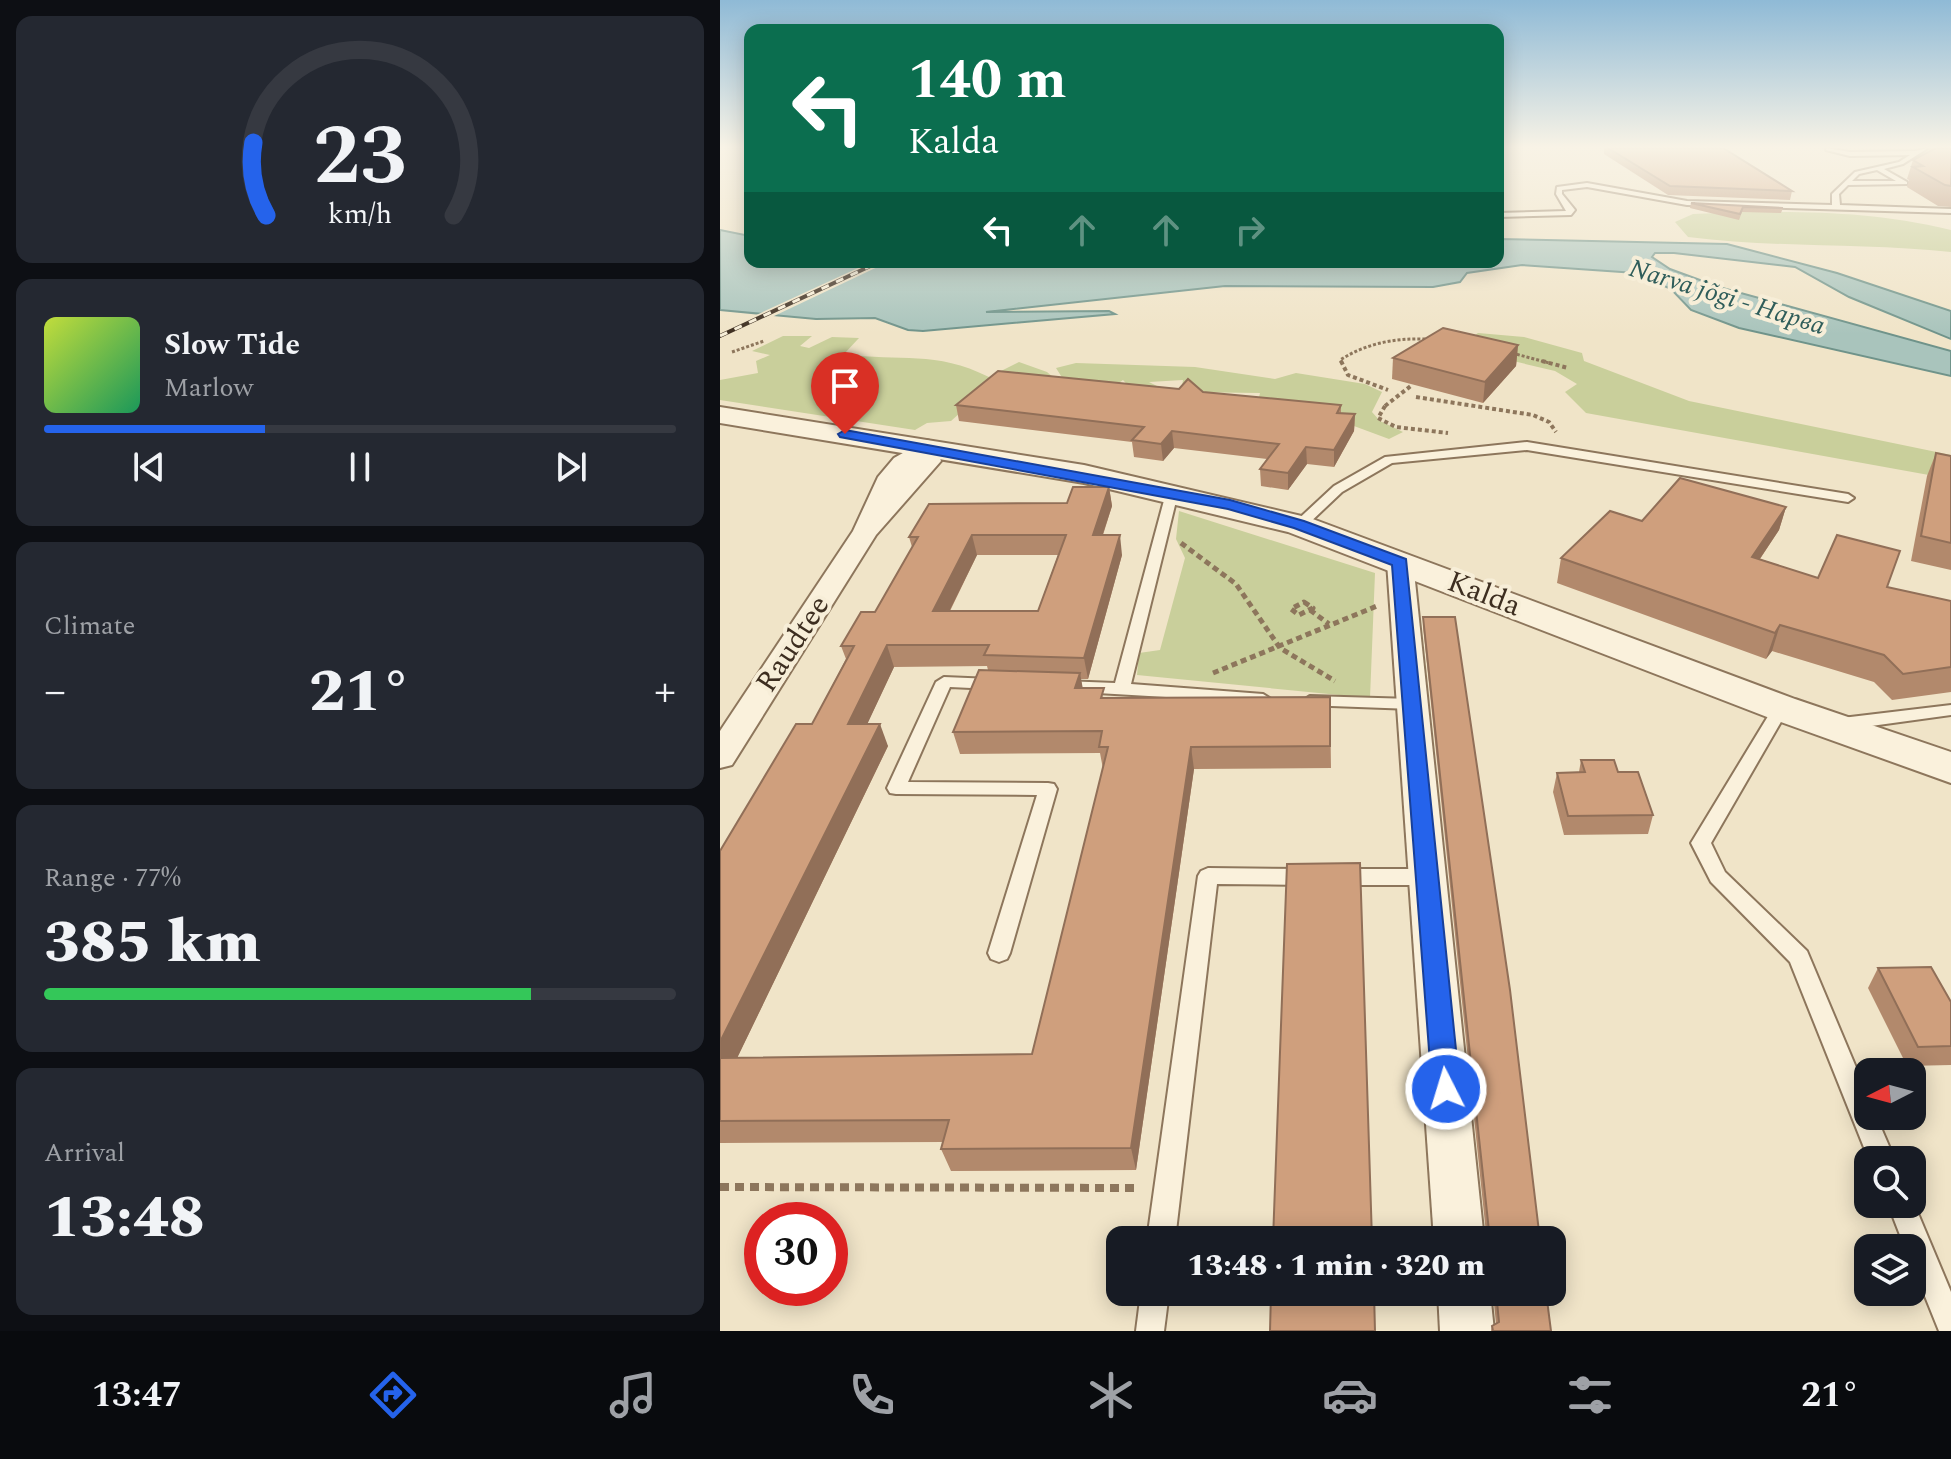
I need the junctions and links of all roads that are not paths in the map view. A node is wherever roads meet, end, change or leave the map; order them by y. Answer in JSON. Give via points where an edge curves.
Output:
{"nodes":[{"id":1,"x":1571,"y":210,"type":"edge"},
{"id":2,"x":1931,"y":210,"type":"edge"},
{"id":3,"x":1951,"y":211,"type":"edge"},
{"id":4,"x":1504,"y":215,"type":"edge"},
{"id":5,"x":720,"y":415,"type":"edge"},
{"id":6,"x":926,"y":447,"type":"junction"},
{"id":7,"x":1172,"y":493,"type":"junction"},
{"id":8,"x":1848,"y":498,"type":"dead end"},
{"id":9,"x":1299,"y":525,"type":"junction"},
{"id":10,"x":1400,"y":562,"type":"junction"},
{"id":11,"x":1018,"y":685,"type":"edge"},
{"id":12,"x":1048,"y":686,"type":"edge"},
{"id":13,"x":1122,"y":688,"type":"junction"},
{"id":14,"x":1397,"y":704,"type":"junction"},
{"id":15,"x":1781,"y":708,"type":"junction"},
{"id":16,"x":1951,"y":710,"type":"edge"},
{"id":17,"x":1833,"y":726,"type":"junction"},
{"id":18,"x":720,"y":757,"type":"edge"},
{"id":19,"x":1951,"y":768,"type":"edge"},
{"id":20,"x":1428,"y":877,"type":"junction"},
{"id":21,"x":999,"y":953,"type":"dead end"},
{"id":22,"x":1876,"y":1146,"type":"edge"},
{"id":23,"x":1907,"y":1218,"type":"edge"},
{"id":24,"x":1163,"y":1226,"type":"edge"},
{"id":25,"x":1458,"y":1226,"type":"edge"},
{"id":26,"x":1153,"y":1306,"type":"edge"},
{"id":27,"x":1465,"y":1306,"type":"edge"},
{"id":28,"x":1951,"y":1326,"type":"edge"},
{"id":29,"x":1150,"y":1331,"type":"edge"},
{"id":30,"x":1467,"y":1331,"type":"edge"}],
"edges":[{"from":1,"to":4,"type":"lane"},
{"from":2,"to":3,"type":"lane"},
{"from":5,"to":6,"type":"street","name":"Kalda"},
{"from":6,"to":7,"type":"street","name":"Kalda"},
{"from":6,"to":18,"type":"street","name":"Raudtee","via":[[930,461],[866,531]]},
{"from":7,"to":9,"type":"street","name":"Kalda"},
{"from":7,"to":13,"type":"lane"},
{"from":8,"to":9,"type":"lane","via":[[1527,446],[1389,460],[1338,489]]},
{"from":9,"to":10,"type":"street","name":"Kalda"},
{"from":10,"to":14,"type":"street","via":[[1404,602]]},
{"from":10,"to":15,"type":"street","name":"Kalda"},
{"from":11,"to":21,"type":"lane","via":[[944,682],[896,788],[1048,789]]},
{"from":12,"to":13,"type":"lane"},
{"from":13,"to":14,"type":"lane"},
{"from":14,"to":20,"type":"street"},
{"from":15,"to":17,"type":"street","name":"Kalda"},
{"from":15,"to":22,"type":"lane","via":[[1701,843],[1718,877],[1799,957]]},
{"from":16,"to":17,"type":"lane"},
{"from":17,"to":19,"type":"street","name":"Kalda"},
{"from":20,"to":24,"type":"lane","via":[[1208,876]]},
{"from":20,"to":25,"type":"street"},
{"from":23,"to":28,"type":"lane"},
{"from":26,"to":29,"type":"lane"},
{"from":27,"to":30,"type":"street"}]}
